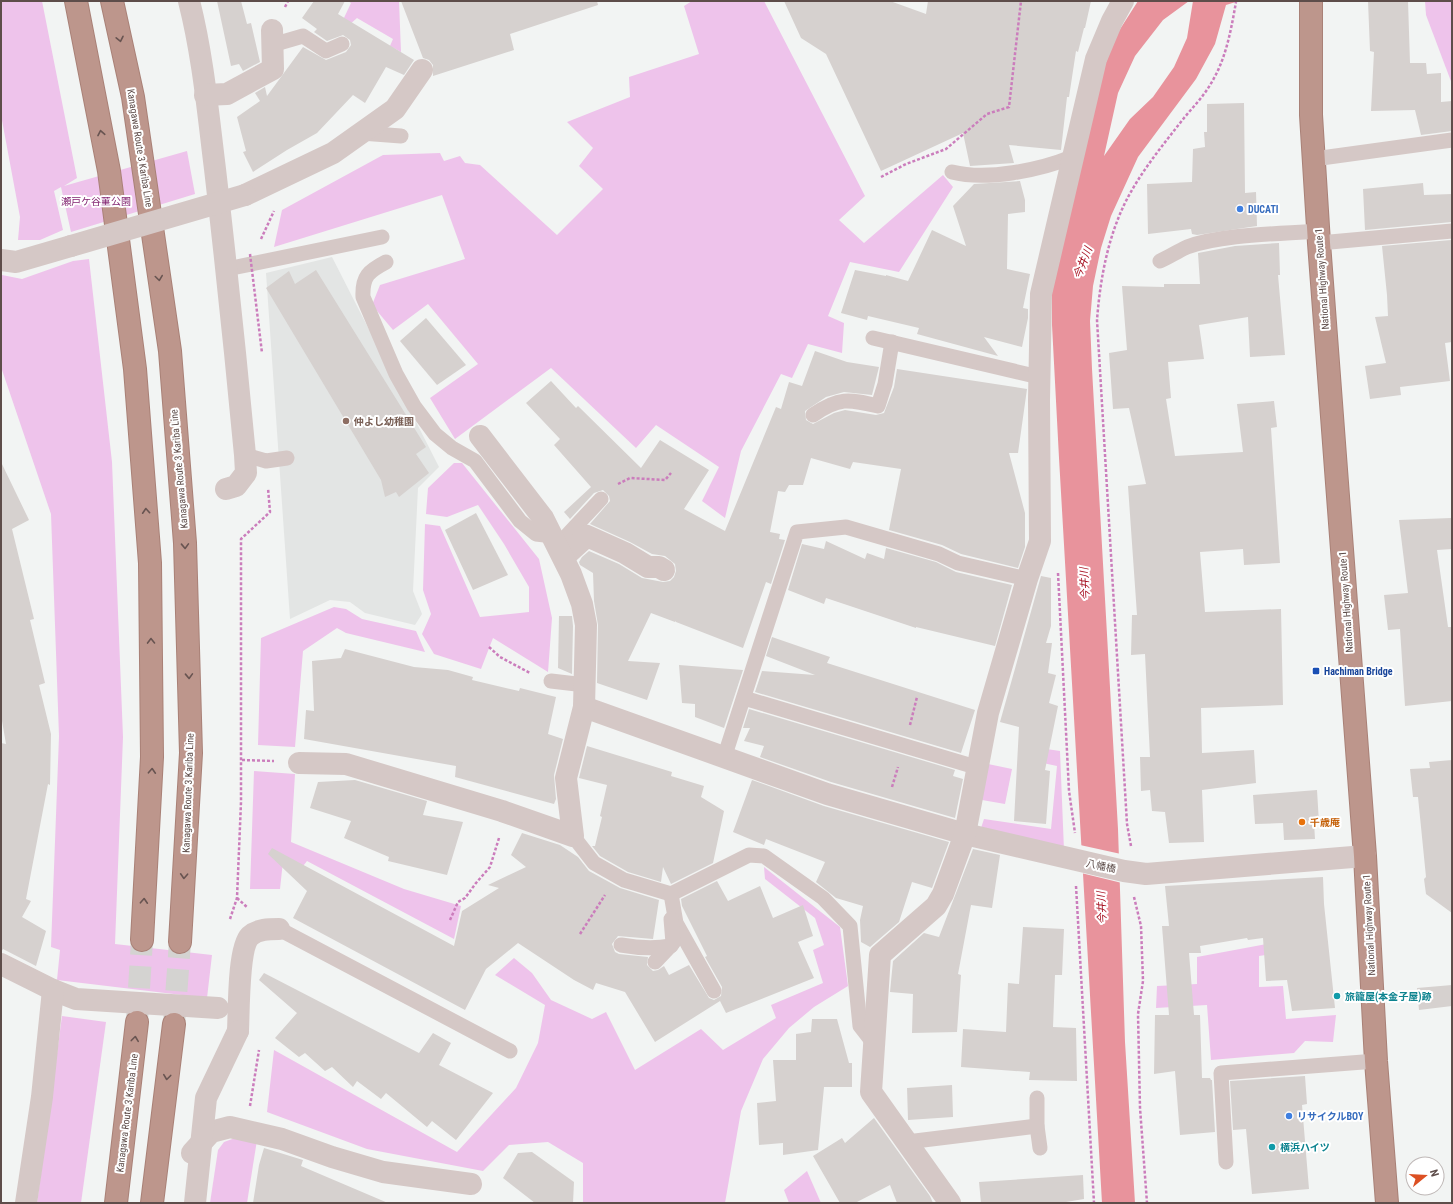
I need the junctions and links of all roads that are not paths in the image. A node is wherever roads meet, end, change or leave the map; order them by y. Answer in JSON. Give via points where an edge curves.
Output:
{"nodes":[{"id":1,"x":112,"y":1,"type":"edge"},
{"id":2,"x":189,"y":1,"type":"edge"},
{"id":3,"x":1123,"y":1,"type":"edge"},
{"id":4,"x":1311,"y":1,"type":"edge"},
{"id":5,"x":77,"y":5,"type":"edge"},
{"id":6,"x":272,"y":38,"type":"joint"},
{"id":7,"x":342,"y":44,"type":"dead end"},
{"id":8,"x":422,"y":70,"type":"dead end"},
{"id":9,"x":205,"y":95,"type":"junction"},
{"id":10,"x":361,"y":133,"type":"junction"},
{"id":11,"x":401,"y":136,"type":"dead end"},
{"id":12,"x":1452,"y":140,"type":"edge"},
{"id":13,"x":1072,"y":156,"type":"junction"},
{"id":14,"x":1314,"y":159,"type":"junction"},
{"id":15,"x":952,"y":172,"type":"dead end"},
{"id":16,"x":1452,"y":231,"type":"edge"},
{"id":17,"x":382,"y":237,"type":"dead end"},
{"id":18,"x":1319,"y":237,"type":"junction"},
{"id":19,"x":1,"y":260,"type":"edge"},
{"id":20,"x":1160,"y":261,"type":"dead end"},
{"id":21,"x":386,"y":262,"type":"dead end"},
{"id":22,"x":227,"y":269,"type":"junction"},
{"id":23,"x":873,"y":338,"type":"dead end"},
{"id":24,"x":892,"y":342,"type":"junction"},
{"id":25,"x":1039,"y":377,"type":"junction"},
{"id":26,"x":813,"y":415,"type":"dead end"},
{"id":27,"x":480,"y":436,"type":"dead end"},
{"id":28,"x":245,"y":455,"type":"junction"},
{"id":29,"x":287,"y":458,"type":"dead end"},
{"id":30,"x":226,"y":489,"type":"dead end"},
{"id":31,"x":601,"y":499,"type":"road end"},
{"id":32,"x":558,"y":546,"type":"junction"},
{"id":33,"x":664,"y":570,"type":"dead end"},
{"id":34,"x":1027,"y":579,"type":"junction"},
{"id":35,"x":551,"y":681,"type":"road end"},
{"id":36,"x":585,"y":685,"type":"junction"},
{"id":37,"x":744,"y":698,"type":"junction"},
{"id":38,"x":584,"y":707,"type":"junction"},
{"id":39,"x":724,"y":758,"type":"junction"},
{"id":40,"x":299,"y":763,"type":"dead end"},
{"id":41,"x":979,"y":768,"type":"junction"},
{"id":42,"x":965,"y":834,"type":"junction"},
{"id":43,"x":573,"y":836,"type":"junction"},
{"id":44,"x":1365,"y":856,"type":"junction"},
{"id":45,"x":671,"y":894,"type":"junction"},
{"id":46,"x":280,"y":929,"type":"joint"},
{"id":47,"x":142,"y":940,"type":"tunnel mouth"},
{"id":48,"x":180,"y":942,"type":"tunnel mouth"},
{"id":49,"x":621,"y":945,"type":"dead end"},
{"id":50,"x":671,"y":946,"type":"junction"},
{"id":51,"x":656,"y":962,"type":"dead end"},
{"id":52,"x":1,"y":964,"type":"edge"},
{"id":53,"x":53,"y":990,"type":"junction"},
{"id":54,"x":714,"y":991,"type":"dead end"},
{"id":55,"x":218,"y":1008,"type":"dead end"},
{"id":56,"x":137,"y":1022,"type":"tunnel mouth"},
{"id":57,"x":174,"y":1024,"type":"tunnel mouth"},
{"id":58,"x":874,"y":1044,"type":"junction"},
{"id":59,"x":510,"y":1051,"type":"dead end"},
{"id":60,"x":1376,"y":1061,"type":"junction"},
{"id":61,"x":1037,"y":1098,"type":"dead end"},
{"id":62,"x":1037,"y":1126,"type":"junction"},
{"id":63,"x":907,"y":1142,"type":"junction"},
{"id":64,"x":1040,"y":1148,"type":"dead end"},
{"id":65,"x":1226,"y":1162,"type":"dead end"},
{"id":66,"x":471,"y":1184,"type":"dead end"},
{"id":67,"x":26,"y":1203,"type":"edge"},
{"id":68,"x":116,"y":1203,"type":"edge"},
{"id":69,"x":152,"y":1203,"type":"edge"},
{"id":70,"x":184,"y":1203,"type":"edge"},
{"id":71,"x":195,"y":1203,"type":"edge"},
{"id":72,"x":950,"y":1203,"type":"edge"},
{"id":73,"x":1387,"y":1203,"type":"edge"}],
"edges":[{"from":1,"to":48,"type":"highway","name":"Kanagawa Route 3 Kariba Line","one_way":true,"via":[[133,98],[168,336],[185,543],[191,753]]},
{"from":2,"to":9,"type":"street","via":[[196,28]]},
{"from":3,"to":13,"type":"street","via":[[1096,59]]},
{"from":4,"to":14,"type":"highway","name":"National Highway Route 1","via":[[1311,115]]},
{"from":47,"to":5,"type":"highway","one_way":true,"via":[[152,757],[150,563],[135,369],[109,171]]},
{"from":6,"to":7,"type":"lane","via":[[303,36],[326,51]]},
{"from":6,"to":9,"type":"street","via":[[273,69],[227,94]]},
{"from":8,"to":10,"type":"street","via":[[395,109]]},
{"from":9,"to":22,"type":"street"},
{"from":10,"to":11,"type":"lane"},
{"from":10,"to":19,"type":"street","bridge":true,"via":[[333,153],[245,195],[16,262]]},
{"from":12,"to":14,"type":"lane"},
{"from":13,"to":15,"type":"lane","via":[[1051,165],[1001,173],[966,176]]},
{"from":13,"to":25,"type":"street","via":[[1042,294]]},
{"from":14,"to":18,"type":"highway","name":"National Highway Route 1"},
{"from":16,"to":18,"type":"lane"},
{"from":17,"to":22,"type":"lane"},
{"from":18,"to":20,"type":"lane","via":[[1245,236],[1188,247]]},
{"from":18,"to":44,"type":"highway","name":"National Highway Route 1"},
{"from":21,"to":32,"type":"lane","via":[[366,276],[362,285],[363,297],[396,374],[414,406],[435,434],[452,448],[475,461],[520,521],[536,534]]},
{"from":22,"to":28,"type":"street"},
{"from":23,"to":24,"type":"lane"},
{"from":24,"to":25,"type":"lane"},
{"from":24,"to":26,"type":"lane","via":[[885,384],[878,406],[854,400],[840,400]]},
{"from":25,"to":34,"type":"street","via":[[1040,541]]},
{"from":27,"to":32,"type":"street","via":[[543,518]]},
{"from":28,"to":29,"type":"lane","via":[[266,461]]},
{"from":28,"to":30,"type":"street","via":[[246,473],[236,486]]},
{"from":31,"to":32,"type":"lane"},
{"from":32,"to":33,"type":"street","via":[[587,536],[625,553],[648,567],[659,567]]},
{"from":32,"to":36,"type":"street","via":[[582,604],[586,625]]},
{"from":34,"to":37,"type":"lane","via":[[958,563],[939,554],[846,527],[797,532]]},
{"from":34,"to":41,"type":"street","via":[[988,714]]},
{"from":35,"to":36,"type":"lane"},
{"from":36,"to":38,"type":"street"},
{"from":37,"to":39,"type":"lane"},
{"from":37,"to":41,"type":"lane"},
{"from":38,"to":39,"type":"street","name":"八幡橋"},
{"from":38,"to":43,"type":"street","via":[[566,778]]},
{"from":39,"to":42,"type":"street","name":"八幡橋","via":[[827,794]]},
{"from":40,"to":43,"type":"street","via":[[346,764],[507,812]]},
{"from":41,"to":42,"type":"street"},
{"from":42,"to":44,"type":"street","name":"八幡橋","via":[[1077,861],[1146,874]]},
{"from":42,"to":58,"type":"street","via":[[943,894],[936,906],[880,956]]},
{"from":43,"to":45,"type":"lane","via":[[594,863],[624,880]]},
{"from":44,"to":60,"type":"highway","name":"National Highway Route 1"},
{"from":45,"to":50,"type":"lane"},
{"from":45,"to":54,"type":"lane","via":[[676,923]]},
{"from":45,"to":58,"type":"lane","via":[[749,855],[764,856],[824,898],[850,926],[860,1026]]},
{"from":46,"to":59,"type":"lane"},
{"from":46,"to":71,"type":"street","bridge":true,"via":[[263,929],[250,937],[243,952],[238,1031],[206,1098]]},
{"from":49,"to":50,"type":"lane","via":[[640,948]]},
{"from":50,"to":51,"type":"lane"},
{"from":52,"to":53,"type":"street"},
{"from":53,"to":55,"type":"street","via":[[76,999]]},
{"from":53,"to":67,"type":"street","via":[[42,1097]]},
{"from":68,"to":56,"type":"highway","name":"Kanagawa Route 3 Kariba Line","one_way":true},
{"from":57,"to":69,"type":"highway","one_way":true},
{"from":58,"to":63,"type":"street","via":[[871,1092]]},
{"from":60,"to":65,"type":"lane","via":[[1221,1073]]},
{"from":60,"to":73,"type":"highway","name":"National Highway Route 1"},
{"from":61,"to":62,"type":"lane"},
{"from":62,"to":63,"type":"lane"},
{"from":62,"to":64,"type":"lane"},
{"from":63,"to":72,"type":"street"},
{"from":66,"to":70,"type":"street","via":[[383,1172],[282,1139],[230,1127],[211,1132],[192,1154]]}]}
